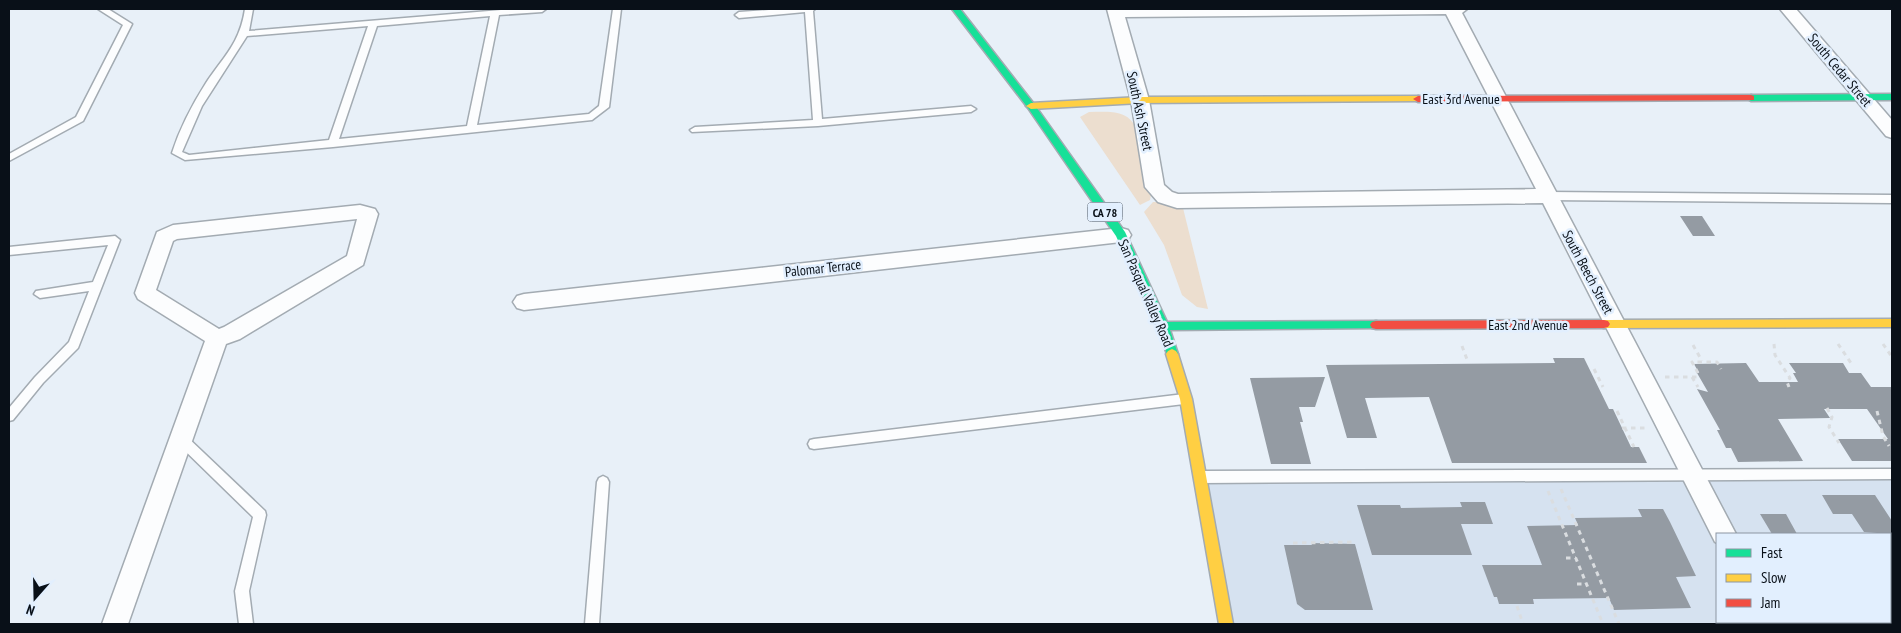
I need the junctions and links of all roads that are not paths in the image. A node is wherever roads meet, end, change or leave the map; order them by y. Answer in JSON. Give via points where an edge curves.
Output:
{"nodes":[{"id":1,"x":102,"y":9,"type":"edge"},
{"id":2,"x":249,"y":9,"type":"edge"},
{"id":3,"x":542,"y":9,"type":"edge"},
{"id":4,"x":617,"y":9,"type":"edge"},
{"id":5,"x":810,"y":9,"type":"edge"},
{"id":6,"x":956,"y":9,"type":"edge"},
{"id":7,"x":1452,"y":9,"type":"edge"},
{"id":8,"x":1459,"y":9,"type":"edge"},
{"id":9,"x":1788,"y":9,"type":"edge"},
{"id":10,"x":1115,"y":11,"type":"edge"},
{"id":11,"x":494,"y":13,"type":"junction"},
{"id":12,"x":739,"y":15,"type":"dead end"},
{"id":13,"x":373,"y":23,"type":"junction"},
{"id":14,"x":244,"y":34,"type":"junction"},
{"id":15,"x":1863,"y":97,"type":"junction"},
{"id":16,"x":1892,"y":97,"type":"edge"},
{"id":17,"x":1498,"y":99,"type":"junction"},
{"id":18,"x":1140,"y":100,"type":"junction"},
{"id":19,"x":1031,"y":106,"type":"junction"},
{"id":20,"x":971,"y":109,"type":"dead end"},
{"id":21,"x":818,"y":124,"type":"junction"},
{"id":22,"x":471,"y":130,"type":"junction"},
{"id":23,"x":694,"y":130,"type":"dead end"},
{"id":24,"x":1892,"y":132,"type":"edge"},
{"id":25,"x":333,"y":144,"type":"junction"},
{"id":26,"x":9,"y":158,"type":"edge"},
{"id":27,"x":1547,"y":196,"type":"junction"},
{"id":28,"x":1892,"y":199,"type":"edge"},
{"id":29,"x":1121,"y":235,"type":"junction"},
{"id":30,"x":9,"y":251,"type":"edge"},
{"id":31,"x":97,"y":286,"type":"junction"},
{"id":32,"x":40,"y":294,"type":"dead end"},
{"id":33,"x":524,"y":302,"type":"dead end"},
{"id":34,"x":1892,"y":323,"type":"edge"},
{"id":35,"x":1616,"y":324,"type":"junction"},
{"id":36,"x":1163,"y":326,"type":"junction"},
{"id":37,"x":217,"y":338,"type":"junction"},
{"id":38,"x":1186,"y":399,"type":"junction"},
{"id":39,"x":9,"y":416,"type":"edge"},
{"id":40,"x":180,"y":438,"type":"junction"},
{"id":41,"x":814,"y":444,"type":"dead end"},
{"id":42,"x":1892,"y":474,"type":"edge"},
{"id":43,"x":1693,"y":475,"type":"junction"},
{"id":44,"x":1200,"y":477,"type":"junction"},
{"id":45,"x":602,"y":482,"type":"dead end"},
{"id":46,"x":1723,"y":533,"type":"edge"},
{"id":47,"x":115,"y":624,"type":"edge"},
{"id":48,"x":246,"y":624,"type":"edge"},
{"id":49,"x":592,"y":624,"type":"edge"},
{"id":50,"x":1226,"y":624,"type":"edge"}],
"edges":[{"from":1,"to":26,"type":"lane","via":[[128,24],[80,119]]},
{"from":2,"to":14,"type":"lane","via":[[249,24]]},
{"from":3,"to":11,"type":"lane"},
{"from":4,"to":22,"type":"lane","via":[[604,107],[592,116]]},
{"from":5,"to":12,"type":"lane"},
{"from":5,"to":21,"type":"lane"},
{"from":6,"to":19,"type":"street","name":"San Pasqual Valley Road","number":"CA 78"},
{"from":7,"to":8,"type":"street"},
{"from":7,"to":10,"type":"street"},
{"from":7,"to":17,"type":"street","name":"South Beech Street"},
{"from":9,"to":15,"type":"street","name":"South Cedar Street"},
{"from":10,"to":18,"type":"street","name":"South Ash Street"},
{"from":11,"to":13,"type":"lane"},
{"from":11,"to":22,"type":"lane"},
{"from":13,"to":14,"type":"lane"},
{"from":13,"to":25,"type":"lane"},
{"from":14,"to":25,"type":"lane","via":[[209,86],[184,131],[177,153],[188,158]]},
{"from":15,"to":16,"type":"street","name":"East 3rd Avenue"},
{"from":15,"to":17,"type":"street","name":"East 3rd Avenue"},
{"from":15,"to":24,"type":"street","name":"South Cedar Street"},
{"from":17,"to":18,"type":"street","name":"East 3rd Avenue"},
{"from":17,"to":27,"type":"street","name":"South Beech Street"},
{"from":18,"to":19,"type":"street","name":"East 3rd Avenue"},
{"from":18,"to":27,"type":"street","name":"South Ash Street","via":[[1155,188],[1165,197],[1177,201]]},
{"from":19,"to":29,"type":"street","name":"San Pasqual Valley Road","number":"CA 78"},
{"from":20,"to":21,"type":"lane"},
{"from":21,"to":23,"type":"lane"},
{"from":22,"to":25,"type":"lane"},
{"from":27,"to":28,"type":"lane"},
{"from":27,"to":35,"type":"street","name":"South Beech Street"},
{"from":29,"to":33,"type":"street","name":"Palomar Terrace"},
{"from":29,"to":36,"type":"street","name":"San Pasqual Valley Road","number":"CA 78"},
{"from":30,"to":31,"type":"lane","via":[[115,240]]},
{"from":31,"to":32,"type":"lane"},
{"from":31,"to":39,"type":"lane","via":[[74,345]]},
{"from":34,"to":35,"type":"street","name":"East 2nd Avenue"},
{"from":35,"to":36,"type":"street","name":"East 2nd Avenue"},
{"from":35,"to":43,"type":"street","name":"South Beech Street"},
{"from":36,"to":38,"type":"street","name":"San Pasqual Valley Road","number":"CA 78"},
{"from":37,"to":37,"type":"street","via":[[232,334],[356,260],[368,214],[360,212],[173,232],[164,237],[145,293]]},
{"from":37,"to":40,"type":"street"},
{"from":38,"to":41,"type":"lane"},
{"from":38,"to":44,"type":"street","name":"San Pasqual Valley Road","number":"CA 78"},
{"from":40,"to":47,"type":"street"},
{"from":40,"to":48,"type":"lane","via":[[260,515],[242,591]]},
{"from":42,"to":43,"type":"lane"},
{"from":43,"to":44,"type":"lane"},
{"from":43,"to":46,"type":"street","name":"South Beech Street"},
{"from":44,"to":50,"type":"street","name":"San Pasqual Valley Road","number":"CA 78"},
{"from":45,"to":49,"type":"lane"}]}
